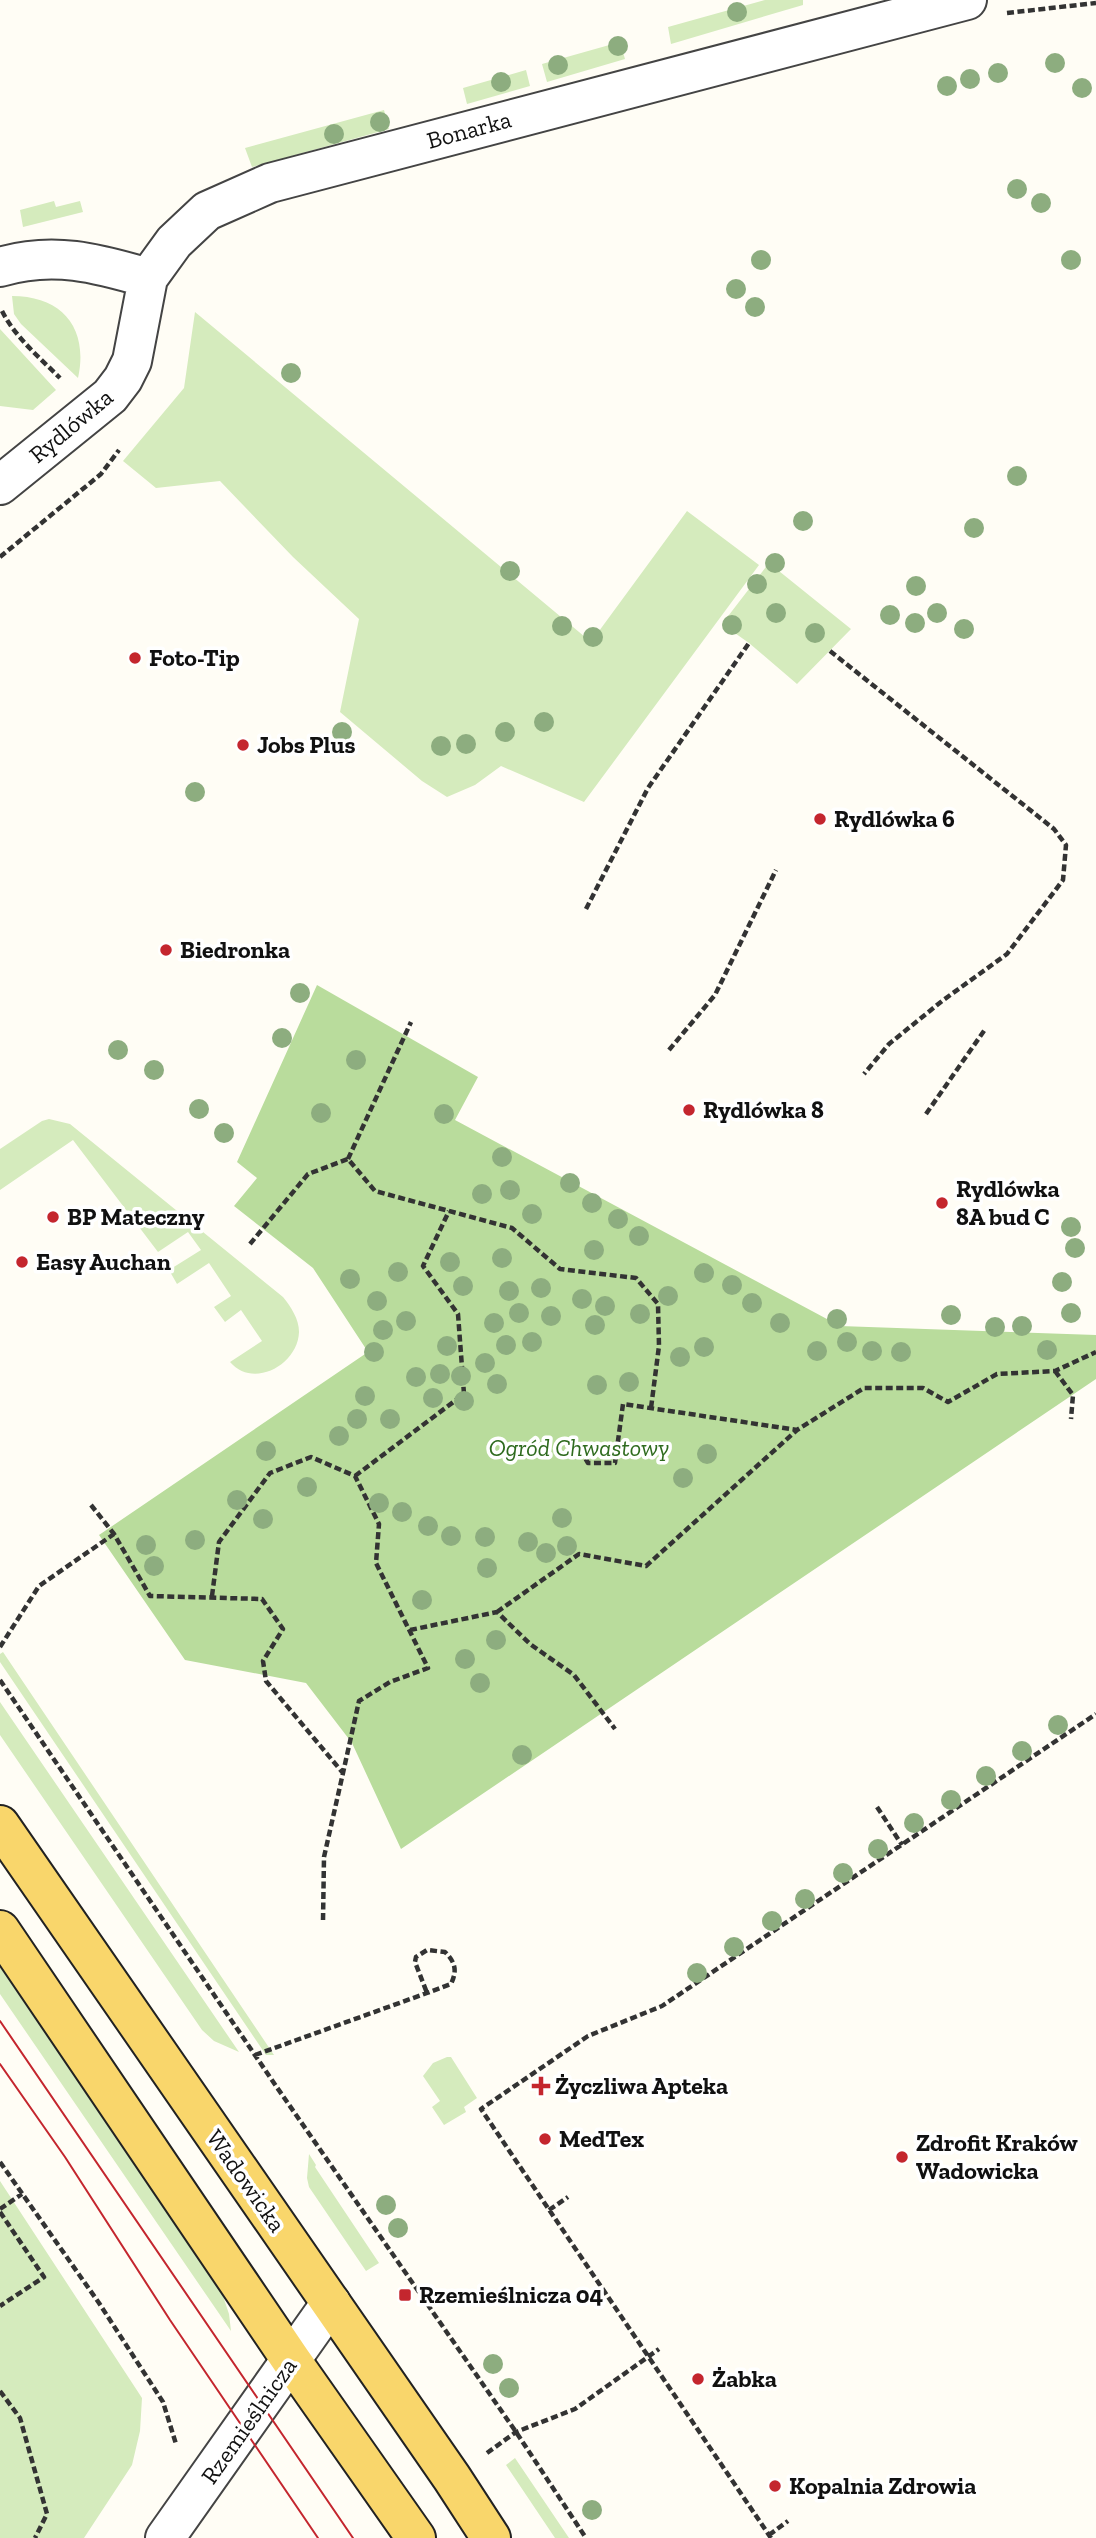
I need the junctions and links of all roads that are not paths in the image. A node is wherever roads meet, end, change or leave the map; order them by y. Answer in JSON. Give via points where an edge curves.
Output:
{"nodes":[{"id":1,"x":984,"y":8,"type":"edge"},
{"id":2,"x":0,"y":267,"type":"edge"},
{"id":3,"x":149,"y":278,"type":"junction"},
{"id":4,"x":0,"y":485,"type":"edge"},
{"id":5,"x":0,"y":1825,"type":"edge"},
{"id":6,"x":0,"y":1930,"type":"edge"},
{"id":7,"x":331,"y":2303,"type":"junction"},
{"id":8,"x":291,"y":2360,"type":"junction"},
{"id":9,"x":165,"y":2538,"type":"edge"},
{"id":10,"x":416,"y":2538,"type":"edge"},
{"id":11,"x":491,"y":2538,"type":"edge"}],
"edges":[{"from":1,"to":3,"type":"street","name":"Bonarka","via":[[897,16],[270,183],[207,211],[174,242]]},
{"from":2,"to":3,"type":"street","via":[[59,258]]},
{"from":3,"to":4,"type":"street","name":"Rydlówka","via":[[124,379],[110,396]]},
{"from":5,"to":7,"type":"main road","name":"Wadowicka"},
{"from":6,"to":8,"type":"main road"},
{"from":7,"to":8,"type":"street","name":"Rzemieślnicza"},
{"from":7,"to":11,"type":"main road","name":"Wadowicka"},
{"from":8,"to":9,"type":"street","name":"Rzemieślnicza"},
{"from":8,"to":10,"type":"main road"}]}
